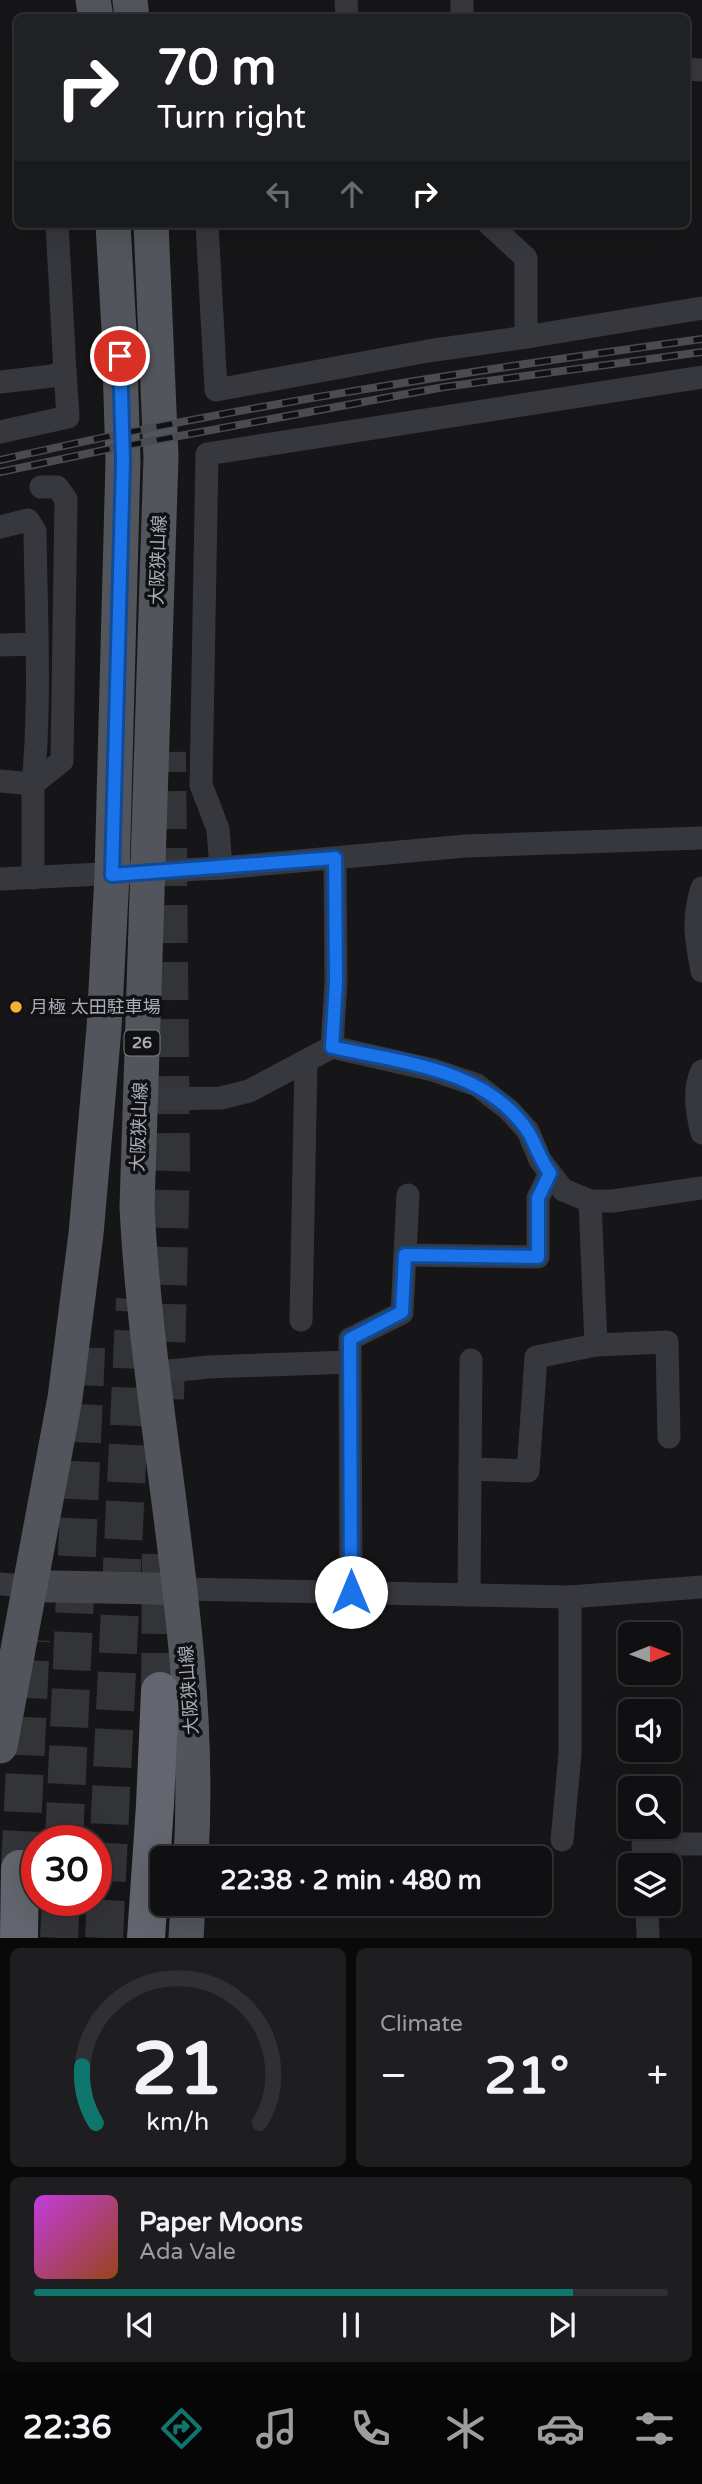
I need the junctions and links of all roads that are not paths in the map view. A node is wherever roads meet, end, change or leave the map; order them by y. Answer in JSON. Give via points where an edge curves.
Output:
{"nodes":[{"id":1,"x":57,"y":228,"type":"edge"},
{"id":2,"x":113,"y":228,"type":"edge"},
{"id":3,"x":151,"y":228,"type":"edge"},
{"id":4,"x":207,"y":228,"type":"edge"},
{"id":5,"x":493,"y":228,"type":"edge"},
{"id":6,"x":702,"y":308,"type":"edge"},
{"id":7,"x":526,"y":337,"type":"junction"},
{"id":8,"x":65,"y":372,"type":"junction"},
{"id":9,"x":702,"y":377,"type":"edge"},
{"id":10,"x":0,"y":382,"type":"edge"},
{"id":11,"x":0,"y":432,"type":"edge"},
{"id":12,"x":41,"y":487,"type":"dead end"},
{"id":13,"x":0,"y":527,"type":"edge"},
{"id":14,"x":36,"y":644,"type":"junction"},
{"id":15,"x":0,"y":645,"type":"edge"},
{"id":16,"x":0,"y":781,"type":"edge"},
{"id":17,"x":33,"y":784,"type":"junction"},
{"id":18,"x":702,"y":838,"type":"edge"},
{"id":19,"x":335,"y":858,"type":"junction"},
{"id":20,"x":221,"y":869,"type":"junction"},
{"id":21,"x":149,"y":873,"type":"junction"},
{"id":22,"x":112,"y":875,"type":"junction"},
{"id":23,"x":33,"y":878,"type":"junction"},
{"id":24,"x":0,"y":879,"type":"edge"},
{"id":25,"x":702,"y":888,"type":"edge"},
{"id":26,"x":702,"y":967,"type":"edge"},
{"id":27,"x":332,"y":1047,"type":"junction"},
{"id":28,"x":306,"y":1060,"type":"junction"},
{"id":29,"x":702,"y":1071,"type":"edge"},
{"id":30,"x":139,"y":1099,"type":"junction"},
{"id":31,"x":702,"y":1133,"type":"edge"},
{"id":32,"x":550,"y":1173,"type":"junction"},
{"id":33,"x":702,"y":1188,"type":"edge"},
{"id":34,"x":408,"y":1195,"type":"dead end"},
{"id":35,"x":590,"y":1201,"type":"junction"},
{"id":36,"x":405,"y":1255,"type":"junction"},
{"id":37,"x":302,"y":1320,"type":"dead end"},
{"id":38,"x":596,"y":1345,"type":"junction"},
{"id":39,"x":471,"y":1360,"type":"dead end"},
{"id":40,"x":350,"y":1362,"type":"junction"},
{"id":41,"x":151,"y":1373,"type":"junction"},
{"id":42,"x":669,"y":1437,"type":"dead end"},
{"id":43,"x":470,"y":1469,"type":"junction"},
{"id":44,"x":15,"y":1585,"type":"edge"},
{"id":45,"x":702,"y":1587,"type":"edge"},
{"id":46,"x":181,"y":1589,"type":"junction"},
{"id":47,"x":351,"y":1592,"type":"junction"},
{"id":48,"x":469,"y":1595,"type":"junction"},
{"id":49,"x":570,"y":1597,"type":"junction"},
{"id":50,"x":160,"y":1691,"type":"tunnel mouth"},
{"id":51,"x":0,"y":1746,"type":"edge"},
{"id":52,"x":562,"y":1840,"type":"dead end"},
{"id":53,"x":702,"y":1844,"type":"edge"},
{"id":54,"x":191,"y":1846,"type":"edge"},
{"id":55,"x":644,"y":1853,"type":"edge"},
{"id":56,"x":20,"y":1868,"type":"tunnel mouth"},
{"id":57,"x":187,"y":1916,"type":"edge"},
{"id":58,"x":648,"y":1916,"type":"edge"},
{"id":59,"x":19,"y":1938,"type":"edge"},
{"id":60,"x":146,"y":1938,"type":"edge"},
{"id":61,"x":186,"y":1938,"type":"edge"},
{"id":62,"x":649,"y":1938,"type":"edge"}],
"edges":[{"from":1,"to":8,"type":"street"},
{"from":2,"to":22,"type":"main road","number":"26","via":[[123,461]]},
{"from":3,"to":21,"type":"main road","name":"大阪狭山線","number":"26","via":[[161,457]]},
{"from":4,"to":7,"type":"street","via":[[216,390]]},
{"from":5,"to":7,"type":"street","via":[[526,258]]},
{"from":6,"to":7,"type":"street"},
{"from":8,"to":10,"type":"street"},
{"from":8,"to":11,"type":"street","via":[[68,417]]},
{"from":9,"to":20,"type":"street","via":[[207,454],[201,785],[218,829]]},
{"from":12,"to":17,"type":"street","via":[[57,487],[66,499],[62,761]]},
{"from":13,"to":14,"type":"street","via":[[28,520],[35,531]]},
{"from":14,"to":15,"type":"street"},
{"from":14,"to":17,"type":"street"},
{"from":16,"to":17,"type":"street"},
{"from":17,"to":23,"type":"street"},
{"from":18,"to":19,"type":"street","via":[[466,846]]},
{"from":19,"to":20,"type":"street"},
{"from":19,"to":27,"type":"street"},
{"from":20,"to":21,"type":"street"},
{"from":21,"to":22,"type":"street"},
{"from":21,"to":30,"type":"main road","name":"大阪狭山線","number":"26"},
{"from":22,"to":23,"type":"street"},
{"from":22,"to":44,"type":"main road","number":"26","via":[[85,1246],[65,1398]]},
{"from":23,"to":24,"type":"street"},
{"from":25,"to":26,"type":"street","via":[[694,932]]},
{"from":27,"to":28,"type":"street"},
{"from":27,"to":32,"type":"street","via":[[477,1085],[527,1131]]},
{"from":28,"to":30,"type":"street","via":[[248,1091],[221,1098]]},
{"from":28,"to":37,"type":"street"},
{"from":29,"to":31,"type":"street","via":[[696,1111]]},
{"from":30,"to":41,"type":"main road","name":"大阪狭山線","number":"26","via":[[140,1276]]},
{"from":32,"to":35,"type":"street","via":[[563,1191]]},
{"from":32,"to":36,"type":"street","via":[[538,1198],[538,1257]]},
{"from":33,"to":35,"type":"street"},
{"from":34,"to":36,"type":"street"},
{"from":35,"to":38,"type":"street"},
{"from":36,"to":40,"type":"street","via":[[402,1312],[350,1339]]},
{"from":38,"to":42,"type":"street","via":[[667,1342]]},
{"from":38,"to":43,"type":"street","via":[[536,1357],[528,1471]]},
{"from":39,"to":43,"type":"street"},
{"from":40,"to":41,"type":"street"},
{"from":40,"to":47,"type":"street"},
{"from":41,"to":46,"type":"main road","name":"大阪狭山線","number":"26"},
{"from":43,"to":48,"type":"street"},
{"from":44,"to":46,"type":"street"},
{"from":44,"to":51,"type":"main road","number":"26"},
{"from":45,"to":49,"type":"street"},
{"from":46,"to":47,"type":"street"},
{"from":46,"to":54,"type":"main road","name":"大阪狭山線","number":"26","via":[[194,1765]]},
{"from":47,"to":48,"type":"street"},
{"from":48,"to":49,"type":"street"},
{"from":49,"to":52,"type":"street","via":[[570,1754]]},
{"from":50,"to":60,"type":"highway"},
{"from":53,"to":55,"type":"street","via":[[643,1844]]},
{"from":56,"to":59,"type":"highway"},
{"from":57,"to":61,"type":"main road"},
{"from":58,"to":62,"type":"street"}]}
